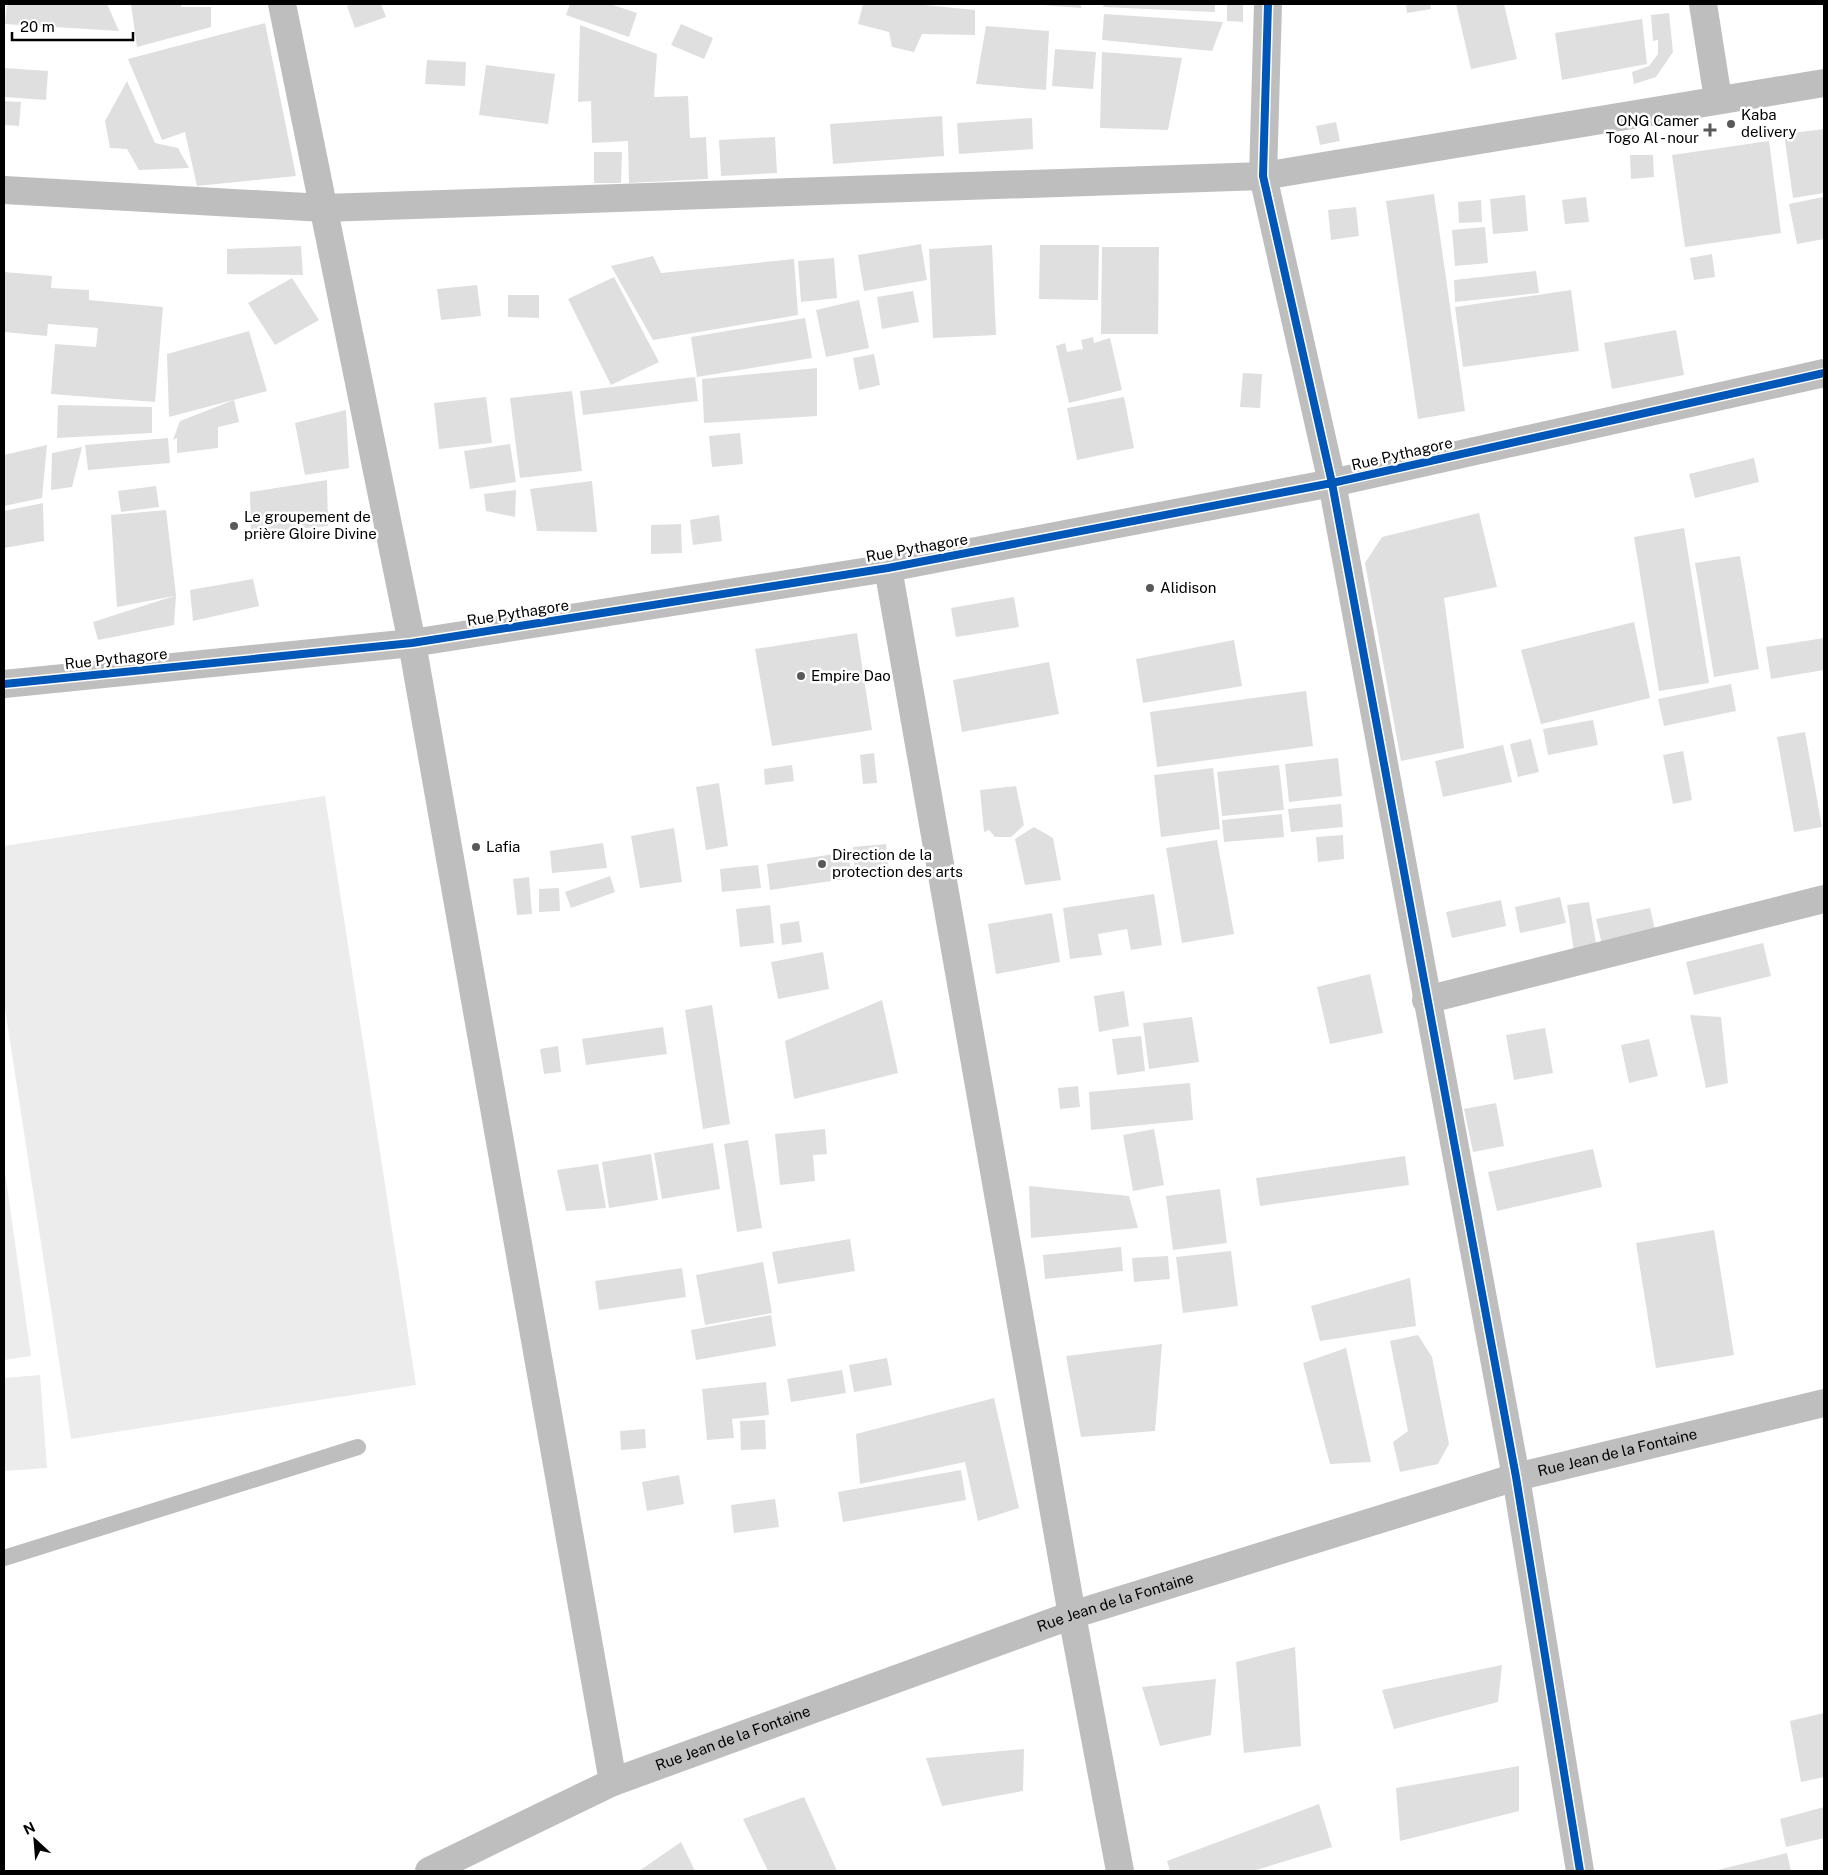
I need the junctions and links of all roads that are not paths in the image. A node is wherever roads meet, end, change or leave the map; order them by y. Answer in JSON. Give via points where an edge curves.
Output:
{"nodes":[{"id":1,"x":282,"y":4,"type":"edge"},
{"id":2,"x":1268,"y":4,"type":"edge"},
{"id":3,"x":1703,"y":4,"type":"edge"},
{"id":4,"x":1824,"y":83,"type":"edge"},
{"id":5,"x":1718,"y":99,"type":"junction"},
{"id":6,"x":1263,"y":176,"type":"junction"},
{"id":7,"x":4,"y":190,"type":"edge"},
{"id":8,"x":324,"y":208,"type":"junction"},
{"id":9,"x":1824,"y":373,"type":"edge"},
{"id":10,"x":1332,"y":484,"type":"junction"},
{"id":11,"x":888,"y":568,"type":"junction"},
{"id":12,"x":412,"y":643,"type":"junction"},
{"id":13,"x":4,"y":684,"type":"edge"},
{"id":14,"x":1824,"y":899,"type":"edge"},
{"id":15,"x":1426,"y":1000,"type":"junction"},
{"id":16,"x":1824,"y":1403,"type":"edge"},
{"id":17,"x":358,"y":1447,"type":"dead end"},
{"id":18,"x":1516,"y":1477,"type":"junction"},
{"id":19,"x":4,"y":1558,"type":"edge"},
{"id":20,"x":1072,"y":1615,"type":"junction"},
{"id":21,"x":613,"y":1782,"type":"junction"},
{"id":22,"x":429,"y":1871,"type":"edge"},
{"id":23,"x":1120,"y":1871,"type":"edge"},
{"id":24,"x":1580,"y":1871,"type":"edge"}],
"edges":[{"from":1,"to":8,"type":"street"},
{"from":2,"to":6,"type":"street"},
{"from":3,"to":5,"type":"street"},
{"from":4,"to":5,"type":"street"},
{"from":5,"to":6,"type":"street"},
{"from":6,"to":8,"type":"street"},
{"from":6,"to":10,"type":"street"},
{"from":7,"to":8,"type":"street"},
{"from":8,"to":12,"type":"street"},
{"from":9,"to":10,"type":"street","name":"Rue Pythagore"},
{"from":10,"to":11,"type":"street","name":"Rue Pythagore"},
{"from":10,"to":15,"type":"street"},
{"from":11,"to":12,"type":"street","name":"Rue Pythagore"},
{"from":11,"to":20,"type":"street"},
{"from":12,"to":13,"type":"street","name":"Rue Pythagore"},
{"from":12,"to":21,"type":"street"},
{"from":14,"to":15,"type":"street"},
{"from":15,"to":18,"type":"street"},
{"from":16,"to":18,"type":"street","name":"Rue Jean de la Fontaine"},
{"from":17,"to":19,"type":"lane"},
{"from":18,"to":20,"type":"street","name":"Rue Jean de la Fontaine"},
{"from":18,"to":24,"type":"street"},
{"from":20,"to":21,"type":"street","name":"Rue Jean de la Fontaine"},
{"from":20,"to":23,"type":"street"},
{"from":21,"to":22,"type":"street","name":"Rue Jean de la Fontaine"}]}
